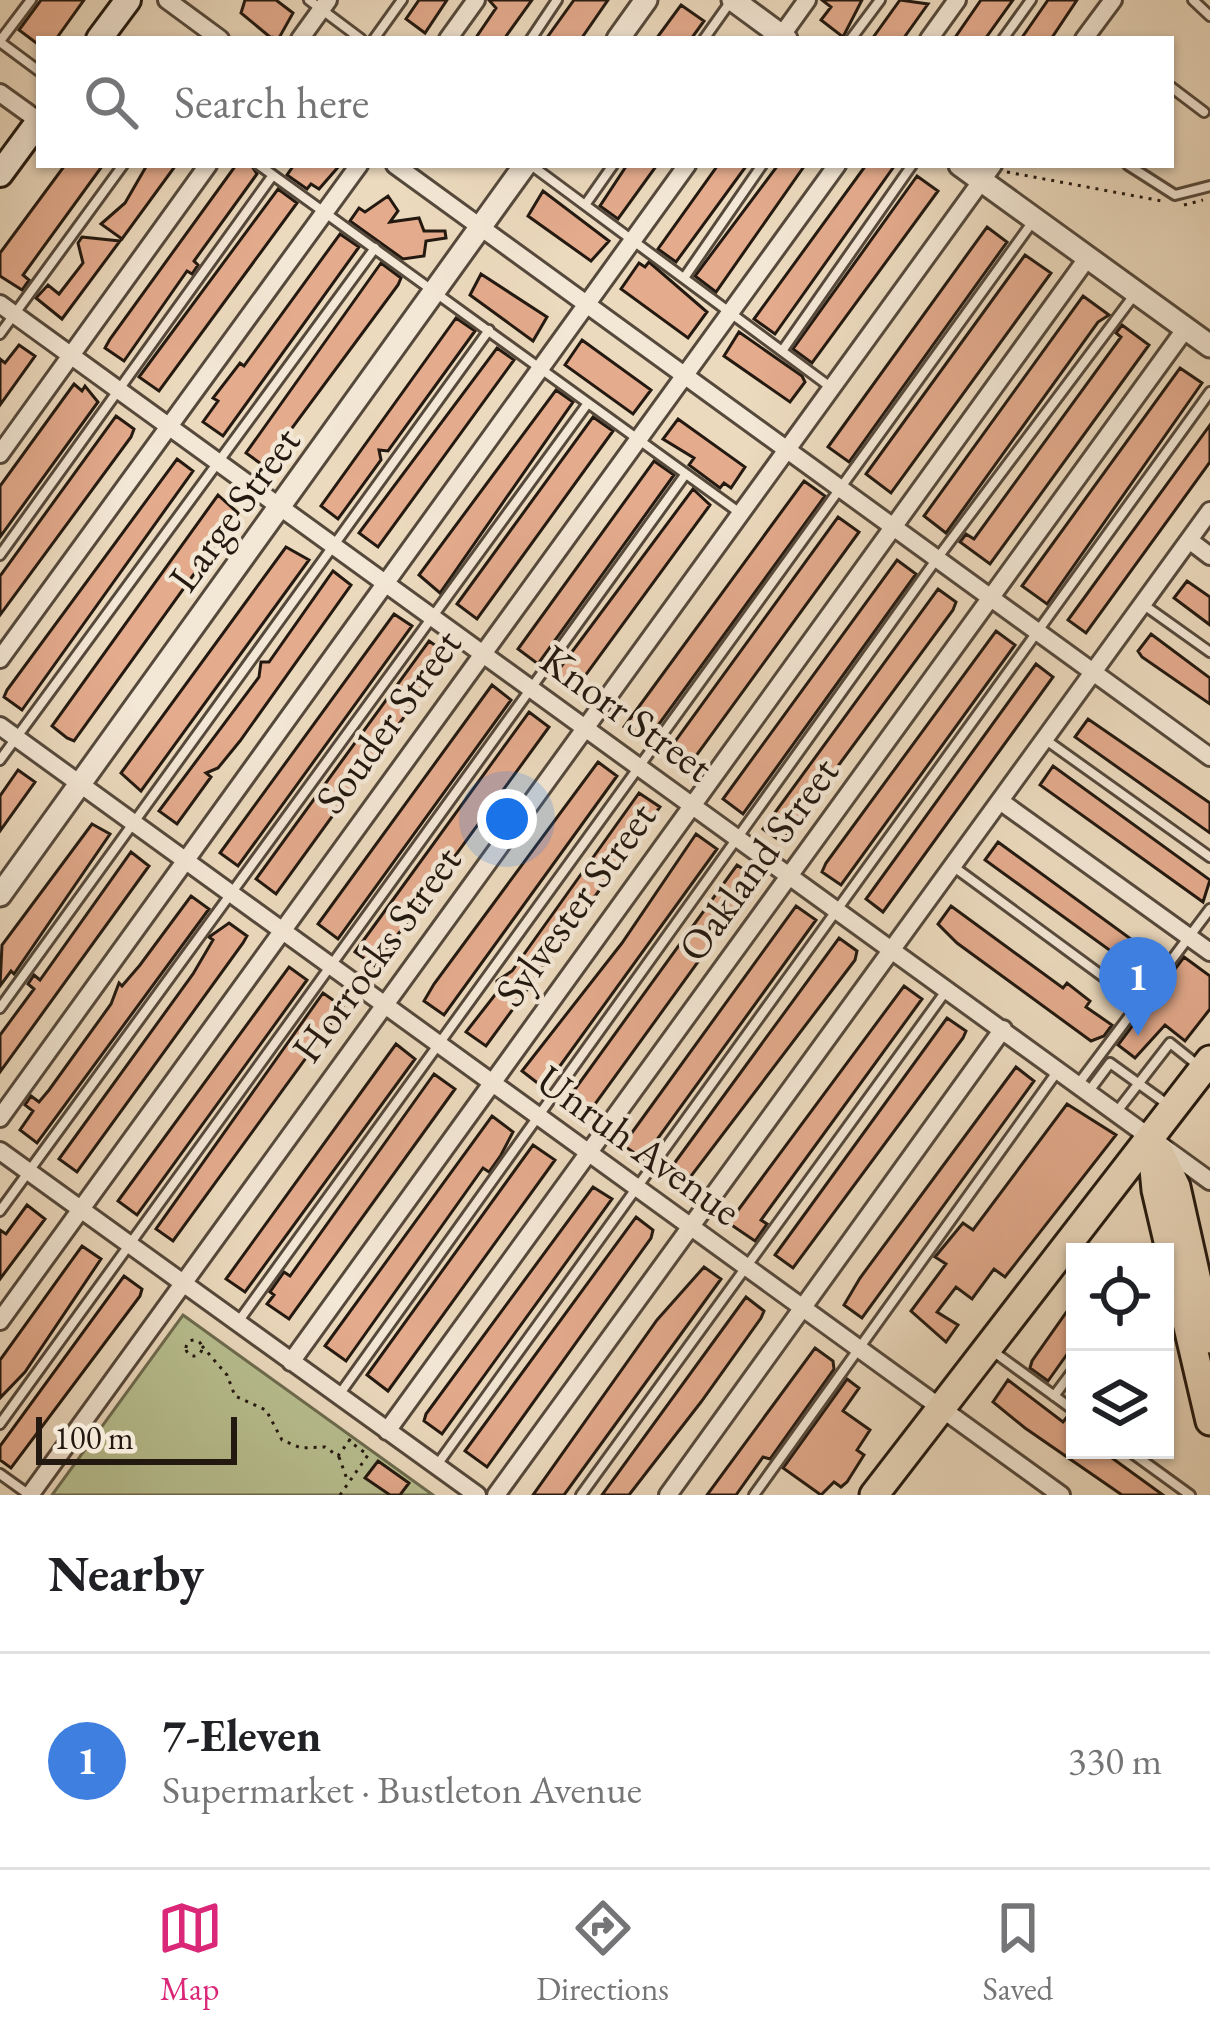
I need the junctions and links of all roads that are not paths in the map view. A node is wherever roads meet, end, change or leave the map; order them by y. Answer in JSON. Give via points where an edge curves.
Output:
{"nodes":[{"id":1,"x":31,"y":0,"type":"edge"},
{"id":2,"x":128,"y":0,"type":"edge"},
{"id":3,"x":167,"y":0,"type":"edge"},
{"id":4,"x":402,"y":0,"type":"edge"},
{"id":5,"x":476,"y":0,"type":"edge"},
{"id":6,"x":557,"y":0,"type":"edge"},
{"id":7,"x":646,"y":0,"type":"edge"},
{"id":8,"x":733,"y":0,"type":"edge"},
{"id":9,"x":807,"y":0,"type":"edge"},
{"id":10,"x":880,"y":0,"type":"edge"},
{"id":11,"x":957,"y":0,"type":"edge"},
{"id":12,"x":1031,"y":0,"type":"edge"},
{"id":13,"x":1113,"y":0,"type":"edge"},
{"id":14,"x":1193,"y":0,"type":"edge"},
{"id":15,"x":319,"y":3,"type":"edge"},
{"id":16,"x":1210,"y":16,"type":"edge"},
{"id":17,"x":101,"y":36,"type":"edge"},
{"id":18,"x":214,"y":36,"type":"edge"},
{"id":19,"x":302,"y":36,"type":"edge"},
{"id":20,"x":358,"y":36,"type":"edge"},
{"id":21,"x":376,"y":36,"type":"edge"},
{"id":22,"x":450,"y":36,"type":"edge"},
{"id":23,"x":533,"y":36,"type":"edge"},
{"id":24,"x":620,"y":36,"type":"edge"},
{"id":25,"x":706,"y":36,"type":"edge"},
{"id":26,"x":779,"y":36,"type":"edge"},
{"id":27,"x":783,"y":36,"type":"edge"},
{"id":28,"x":853,"y":36,"type":"edge"},
{"id":29,"x":930,"y":36,"type":"edge"},
{"id":30,"x":1005,"y":36,"type":"edge"},
{"id":31,"x":1086,"y":36,"type":"edge"},
{"id":32,"x":0,"y":41,"type":"edge"},
{"id":33,"x":36,"y":69,"type":"edge"},
{"id":34,"x":1174,"y":89,"type":"edge"},
{"id":35,"x":0,"y":93,"type":"edge"},
{"id":36,"x":1204,"y":112,"type":"dead end"},
{"id":37,"x":36,"y":119,"type":"edge"},
{"id":38,"x":36,"y":125,"type":"edge"},
{"id":39,"x":121,"y":168,"type":"edge"},
{"id":40,"x":206,"y":168,"type":"edge"},
{"id":41,"x":264,"y":168,"type":"edge"},
{"id":42,"x":357,"y":168,"type":"edge"},
{"id":43,"x":399,"y":168,"type":"edge"},
{"id":44,"x":526,"y":168,"type":"edge"},
{"id":45,"x":532,"y":168,"type":"edge"},
{"id":46,"x":611,"y":168,"type":"edge"},
{"id":47,"x":685,"y":168,"type":"edge"},
{"id":48,"x":760,"y":168,"type":"edge"},
{"id":49,"x":835,"y":168,"type":"edge"},
{"id":50,"x":910,"y":168,"type":"edge"},
{"id":51,"x":1133,"y":168,"type":"edge"},
{"id":52,"x":994,"y":172,"type":"edge"},
{"id":53,"x":0,"y":174,"type":"edge"},
{"id":54,"x":273,"y":175,"type":"junction"},
{"id":55,"x":1210,"y":186,"type":"edge"},
{"id":56,"x":585,"y":205,"type":"junction"},
{"id":57,"x":325,"y":211,"type":"junction"},
{"id":58,"x":1035,"y":219,"type":"junction"},
{"id":59,"x":482,"y":230,"type":"junction"},
{"id":60,"x":632,"y":240,"type":"junction"},
{"id":61,"x":375,"y":248,"type":"junction"},
{"id":62,"x":1088,"y":257,"type":"junction"},
{"id":63,"x":684,"y":278,"type":"junction"},
{"id":64,"x":435,"y":292,"type":"junction"},
{"id":65,"x":1136,"y":292,"type":"junction"},
{"id":66,"x":587,"y":306,"type":"junction"},
{"id":67,"x":7,"y":309,"type":"edge"},
{"id":68,"x":730,"y":312,"type":"junction"},
{"id":69,"x":1186,"y":328,"type":"junction"},
{"id":70,"x":489,"y":330,"type":"junction"},
{"id":71,"x":0,"y":334,"type":"edge"},
{"id":72,"x":1210,"y":346,"type":"edge"},
{"id":73,"x":782,"y":351,"type":"junction"},
{"id":74,"x":71,"y":357,"type":"junction"},
{"id":75,"x":543,"y":368,"type":"junction"},
{"id":76,"x":685,"y":375,"type":"junction"},
{"id":77,"x":119,"y":390,"type":"junction"},
{"id":78,"x":834,"y":390,"type":"junction"},
{"id":79,"x":1210,"y":392,"type":"edge"},
{"id":80,"x":588,"y":403,"type":"junction"},
{"id":81,"x":167,"y":426,"type":"junction"},
{"id":82,"x":636,"y":439,"type":"junction"},
{"id":83,"x":787,"y":450,"type":"junction"},
{"id":84,"x":0,"y":454,"type":"edge"},
{"id":85,"x":219,"y":464,"type":"junction"},
{"id":86,"x":685,"y":475,"type":"junction"},
{"id":87,"x":840,"y":489,"type":"junction"},
{"id":88,"x":282,"y":510,"type":"junction"},
{"id":89,"x":1210,"y":511,"type":"edge"},
{"id":90,"x":741,"y":514,"type":"junction"},
{"id":91,"x":892,"y":527,"type":"junction"},
{"id":92,"x":1189,"y":540,"type":"junction"},
{"id":93,"x":332,"y":547,"type":"junction"},
{"id":94,"x":0,"y":554,"type":"edge"},
{"id":95,"x":1210,"y":556,"type":"edge"},
{"id":96,"x":936,"y":560,"type":"junction"},
{"id":97,"x":386,"y":586,"type":"junction"},
{"id":98,"x":990,"y":598,"type":"junction"},
{"id":99,"x":1143,"y":604,"type":"junction"},
{"id":100,"x":433,"y":619,"type":"junction"},
{"id":101,"x":1038,"y":631,"type":"junction"},
{"id":102,"x":482,"y":652,"type":"junction"},
{"id":103,"x":1210,"y":652,"type":"edge"},
{"id":104,"x":0,"y":658,"type":"edge"},
{"id":105,"x":1094,"y":673,"type":"junction"},
{"id":106,"x":530,"y":687,"type":"junction"},
{"id":107,"x":586,"y":727,"type":"junction"},
{"id":108,"x":8,"y":732,"type":"edge"},
{"id":109,"x":1046,"y":740,"type":"junction"},
{"id":110,"x":1210,"y":757,"type":"edge"},
{"id":111,"x":0,"y":760,"type":"edge"},
{"id":112,"x":640,"y":766,"type":"junction"},
{"id":113,"x":80,"y":786,"type":"junction"},
{"id":114,"x":1000,"y":801,"type":"junction"},
{"id":115,"x":692,"y":804,"type":"junction"},
{"id":116,"x":132,"y":824,"type":"junction"},
{"id":117,"x":736,"y":838,"type":"junction"},
{"id":118,"x":1210,"y":857,"type":"edge"},
{"id":119,"x":184,"y":860,"type":"junction"},
{"id":120,"x":952,"y":866,"type":"junction"},
{"id":121,"x":791,"y":875,"type":"junction"},
{"id":122,"x":231,"y":893,"type":"junction"},
{"id":123,"x":0,"y":895,"type":"edge"},
{"id":124,"x":837,"y":909,"type":"junction"},
{"id":125,"x":1210,"y":909,"type":"edge"},
{"id":126,"x":282,"y":931,"type":"junction"},
{"id":127,"x":1189,"y":937,"type":"junction"},
{"id":128,"x":892,"y":949,"type":"junction"},
{"id":129,"x":1210,"y":952,"type":"edge"},
{"id":130,"x":329,"y":966,"type":"junction"},
{"id":131,"x":948,"y":989,"type":"junction"},
{"id":132,"x":1139,"y":1004,"type":"junction"},
{"id":133,"x":384,"y":1005,"type":"junction"},
{"id":134,"x":0,"y":1008,"type":"edge"},
{"id":135,"x":1003,"y":1029,"type":"junction"},
{"id":136,"x":440,"y":1046,"type":"junction"},
{"id":137,"x":1207,"y":1068,"type":"edge"},
{"id":138,"x":1058,"y":1070,"type":"junction"},
{"id":139,"x":490,"y":1082,"type":"junction"},
{"id":140,"x":1139,"y":1084,"type":"junction"},
{"id":141,"x":1083,"y":1088,"type":"junction"},
{"id":142,"x":1173,"y":1109,"type":"junction"},
{"id":143,"x":1116,"y":1113,"type":"junction"},
{"id":144,"x":0,"y":1118,"type":"edge"},
{"id":145,"x":539,"y":1118,"type":"junction"},
{"id":146,"x":1151,"y":1138,"type":"junction"},
{"id":147,"x":0,"y":1151,"type":"edge"},
{"id":148,"x":587,"y":1152,"type":"junction"},
{"id":149,"x":28,"y":1172,"type":"junction"},
{"id":150,"x":1210,"y":1181,"type":"edge"},
{"id":151,"x":637,"y":1187,"type":"junction"},
{"id":152,"x":0,"y":1211,"type":"edge"},
{"id":153,"x":80,"y":1211,"type":"junction"},
{"id":154,"x":689,"y":1226,"type":"junction"},
{"id":155,"x":128,"y":1243,"type":"junction"},
{"id":156,"x":747,"y":1268,"type":"junction"},
{"id":157,"x":184,"y":1282,"type":"junction"},
{"id":158,"x":802,"y":1310,"type":"junction"},
{"id":159,"x":0,"y":1321,"type":"edge"},
{"id":160,"x":237,"y":1323,"type":"junction"},
{"id":161,"x":1210,"y":1339,"type":"edge"},
{"id":162,"x":859,"y":1350,"type":"junction"},
{"id":163,"x":990,"y":1350,"type":"junction"},
{"id":164,"x":291,"y":1362,"type":"junction"},
{"id":165,"x":1066,"y":1379,"type":"edge"},
{"id":166,"x":338,"y":1396,"type":"junction"},
{"id":167,"x":1054,"y":1396,"type":"junction"},
{"id":168,"x":1066,"y":1405,"type":"edge"},
{"id":169,"x":944,"y":1410,"type":"junction"},
{"id":170,"x":1210,"y":1421,"type":"edge"},
{"id":171,"x":0,"y":1424,"type":"edge"},
{"id":172,"x":387,"y":1431,"type":"junction"},
{"id":173,"x":1140,"y":1459,"type":"edge"},
{"id":174,"x":436,"y":1466,"type":"junction"},
{"id":175,"x":0,"y":1474,"type":"edge"},
{"id":176,"x":876,"y":1494,"type":"edge"},
{"id":177,"x":29,"y":1495,"type":"edge"},
{"id":178,"x":477,"y":1495,"type":"edge"},
{"id":179,"x":496,"y":1495,"type":"edge"},
{"id":180,"x":581,"y":1495,"type":"edge"},
{"id":181,"x":668,"y":1495,"type":"edge"},
{"id":182,"x":754,"y":1495,"type":"edge"},
{"id":183,"x":1060,"y":1495,"type":"edge"},
{"id":184,"x":1190,"y":1495,"type":"edge"}],
"edges":[{"from":1,"to":32,"type":"lane"},
{"from":2,"to":17,"type":"main road"},
{"from":3,"to":18,"type":"street"},
{"from":4,"to":21,"type":"lane"},
{"from":5,"to":22,"type":"street"},
{"from":6,"to":23,"type":"lane"},
{"from":7,"to":24,"type":"street"},
{"from":8,"to":25,"type":"lane"},
{"from":8,"to":26,"type":"street"},
{"from":9,"to":27,"type":"street"},
{"from":10,"to":28,"type":"lane"},
{"from":11,"to":29,"type":"street"},
{"from":12,"to":30,"type":"lane"},
{"from":13,"to":31,"type":"street"},
{"from":14,"to":16,"type":"lane"},
{"from":15,"to":19,"type":"street"},
{"from":15,"to":20,"type":"lane"},
{"from":32,"to":33,"type":"lane"},
{"from":34,"to":36,"type":"lane"},
{"from":35,"to":37,"type":"street"},
{"from":38,"to":53,"type":"main road"},
{"from":39,"to":67,"type":"lane"},
{"from":40,"to":74,"type":"street"},
{"from":41,"to":54,"type":"lane"},
{"from":42,"to":57,"type":"street"},
{"from":43,"to":59,"type":"street"},
{"from":44,"to":59,"type":"street","name":"Large Street"},
{"from":45,"to":56,"type":"lane"},
{"from":46,"to":56,"type":"lane"},
{"from":47,"to":60,"type":"street"},
{"from":48,"to":63,"type":"lane"},
{"from":49,"to":68,"type":"street","name":"Souder Street"},
{"from":50,"to":73,"type":"lane"},
{"from":51,"to":55,"type":"lane","via":[[1175,195]]},
{"from":52,"to":58,"type":"street"},
{"from":52,"to":78,"type":"street","name":"Horrocks Street"},
{"from":54,"to":57,"type":"lane"},
{"from":54,"to":77,"type":"lane"},
{"from":56,"to":60,"type":"lane"},
{"from":57,"to":61,"type":"lane"},
{"from":57,"to":81,"type":"street"},
{"from":58,"to":62,"type":"street"},
{"from":58,"to":87,"type":"lane"},
{"from":59,"to":64,"type":"street","name":"Large Street"},
{"from":59,"to":66,"type":"street"},
{"from":60,"to":63,"type":"lane"},
{"from":60,"to":66,"type":"street"},
{"from":61,"to":64,"type":"lane"},
{"from":61,"to":85,"type":"lane"},
{"from":62,"to":65,"type":"street"},
{"from":62,"to":91,"type":"street","name":"Sylvester Street"},
{"from":63,"to":68,"type":"lane"},
{"from":64,"to":70,"type":"lane"},
{"from":64,"to":88,"type":"street","name":"Large Street"},
{"from":65,"to":69,"type":"street"},
{"from":65,"to":96,"type":"lane"},
{"from":66,"to":75,"type":"street"},
{"from":66,"to":76,"type":"street"},
{"from":67,"to":71,"type":"lane"},
{"from":67,"to":74,"type":"street","name":"Knorr Street"},
{"from":68,"to":73,"type":"lane"},
{"from":68,"to":76,"type":"street","name":"Souder Street"},
{"from":69,"to":72,"type":"street"},
{"from":69,"to":98,"type":"street","name":"Oakland Street"},
{"from":70,"to":75,"type":"lane"},
{"from":70,"to":93,"type":"lane"},
{"from":73,"to":78,"type":"lane"},
{"from":74,"to":77,"type":"street","name":"Knorr Street"},
{"from":74,"to":84,"type":"street"},
{"from":75,"to":80,"type":"lane"},
{"from":75,"to":97,"type":"street"},
{"from":76,"to":82,"type":"street","name":"Souder Street"},
{"from":76,"to":83,"type":"street"},
{"from":77,"to":81,"type":"street","name":"Knorr Street"},
{"from":77,"to":94,"type":"lane"},
{"from":78,"to":83,"type":"street","name":"Horrocks Street"},
{"from":79,"to":101,"type":"lane"},
{"from":80,"to":82,"type":"lane"},
{"from":80,"to":100,"type":"lane"},
{"from":81,"to":85,"type":"street","name":"Knorr Street"},
{"from":81,"to":104,"type":"street"},
{"from":82,"to":86,"type":"lane"},
{"from":82,"to":102,"type":"street","name":"Souder Street"},
{"from":83,"to":87,"type":"street"},
{"from":83,"to":90,"type":"street","name":"Horrocks Street"},
{"from":85,"to":88,"type":"street","name":"Knorr Street"},
{"from":85,"to":108,"type":"lane"},
{"from":86,"to":90,"type":"lane"},
{"from":86,"to":106,"type":"lane"},
{"from":87,"to":91,"type":"street"},
{"from":87,"to":112,"type":"lane"},
{"from":88,"to":93,"type":"street","name":"Knorr Street"},
{"from":88,"to":113,"type":"street","name":"Large Street"},
{"from":89,"to":92,"type":"street"},
{"from":90,"to":107,"type":"street","name":"Horrocks Street"},
{"from":91,"to":96,"type":"street"},
{"from":91,"to":115,"type":"street","name":"Sylvester Street"},
{"from":92,"to":95,"type":"street"},
{"from":92,"to":99,"type":"street"},
{"from":93,"to":97,"type":"street","name":"Knorr Street"},
{"from":93,"to":116,"type":"lane"},
{"from":96,"to":98,"type":"street"},
{"from":96,"to":117,"type":"lane"},
{"from":97,"to":100,"type":"street","name":"Knorr Street"},
{"from":97,"to":119,"type":"street"},
{"from":98,"to":101,"type":"street"},
{"from":98,"to":121,"type":"street","name":"Oakland Street"},
{"from":99,"to":103,"type":"lane"},
{"from":99,"to":105,"type":"street"},
{"from":100,"to":102,"type":"street","name":"Knorr Street"},
{"from":100,"to":122,"type":"lane"},
{"from":101,"to":105,"type":"street"},
{"from":101,"to":124,"type":"lane"},
{"from":102,"to":106,"type":"street","name":"Knorr Street"},
{"from":102,"to":126,"type":"street","name":"Souder Street"},
{"from":105,"to":109,"type":"street"},
{"from":105,"to":110,"type":"street"},
{"from":106,"to":107,"type":"street","name":"Knorr Street"},
{"from":106,"to":130,"type":"lane"},
{"from":107,"to":112,"type":"street","name":"Knorr Street"},
{"from":107,"to":133,"type":"street","name":"Horrocks Street"},
{"from":108,"to":111,"type":"lane"},
{"from":108,"to":113,"type":"street","name":"Unruh Avenue"},
{"from":109,"to":114,"type":"street"},
{"from":109,"to":118,"type":"lane"},
{"from":112,"to":115,"type":"street","name":"Knorr Street"},
{"from":112,"to":136,"type":"lane"},
{"from":113,"to":116,"type":"street","name":"Unruh Avenue"},
{"from":113,"to":123,"type":"street","name":"Large Street"},
{"from":114,"to":120,"type":"street"},
{"from":114,"to":127,"type":"street"},
{"from":115,"to":117,"type":"street","name":"Knorr Street"},
{"from":115,"to":139,"type":"street","name":"Sylvester Street"},
{"from":116,"to":119,"type":"street","name":"Unruh Avenue"},
{"from":116,"to":134,"type":"lane"},
{"from":117,"to":121,"type":"street","name":"Knorr Street"},
{"from":117,"to":145,"type":"lane"},
{"from":119,"to":122,"type":"street","name":"Unruh Avenue"},
{"from":119,"to":144,"type":"street"},
{"from":120,"to":128,"type":"street"},
{"from":120,"to":132,"type":"lane"},
{"from":121,"to":124,"type":"street","name":"Knorr Street"},
{"from":121,"to":148,"type":"street","name":"Oakland Street"},
{"from":122,"to":126,"type":"street","name":"Unruh Avenue"},
{"from":122,"to":149,"type":"lane"},
{"from":124,"to":128,"type":"street","name":"Knorr Street"},
{"from":124,"to":151,"type":"lane"},
{"from":125,"to":127,"type":"lane"},
{"from":126,"to":130,"type":"street","name":"Unruh Avenue"},
{"from":126,"to":153,"type":"street","name":"Souder Street"},
{"from":127,"to":129,"type":"street"},
{"from":127,"to":132,"type":"lane"},
{"from":128,"to":131,"type":"street","name":"Knorr Street"},
{"from":128,"to":154,"type":"street"},
{"from":130,"to":133,"type":"street","name":"Unruh Avenue"},
{"from":130,"to":155,"type":"lane"},
{"from":131,"to":135,"type":"street","name":"Knorr Street"},
{"from":131,"to":156,"type":"lane"},
{"from":132,"to":141,"type":"lane"},
{"from":133,"to":136,"type":"street","name":"Unruh Avenue"},
{"from":133,"to":157,"type":"street","name":"Horrocks Street"},
{"from":135,"to":138,"type":"street","name":"Knorr Street"},
{"from":135,"to":158,"type":"street"},
{"from":136,"to":139,"type":"street","name":"Unruh Avenue"},
{"from":136,"to":160,"type":"lane"},
{"from":137,"to":140,"type":"lane","via":[[1170,1043]]},
{"from":137,"to":142,"type":"main road"},
{"from":138,"to":141,"type":"street","name":"Knorr Street"},
{"from":138,"to":162,"type":"lane"},
{"from":139,"to":145,"type":"street","name":"Unruh Avenue"},
{"from":139,"to":164,"type":"street","name":"Sylvester Street"},
{"from":140,"to":141,"type":"lane","via":[[1111,1063]]},
{"from":140,"to":142,"type":"lane"},
{"from":140,"to":143,"type":"lane"},
{"from":141,"to":143,"type":"street","name":"Knorr Street"},
{"from":142,"to":146,"type":"main road"},
{"from":143,"to":146,"type":"street","name":"Knorr Street"},
{"from":145,"to":148,"type":"street","name":"Unruh Avenue"},
{"from":145,"to":166,"type":"lane"},
{"from":146,"to":150,"type":"street","name":"Knorr Street"},
{"from":146,"to":161,"type":"main road","via":[[1176,1187]]},
{"from":146,"to":163,"type":"main road"},
{"from":146,"to":170,"type":"main road"},
{"from":147,"to":149,"type":"street"},
{"from":148,"to":151,"type":"street","name":"Unruh Avenue"},
{"from":148,"to":172,"type":"street","name":"Oakland Street"},
{"from":149,"to":152,"type":"lane"},
{"from":149,"to":153,"type":"street"},
{"from":151,"to":154,"type":"street","name":"Unruh Avenue"},
{"from":151,"to":174,"type":"lane"},
{"from":153,"to":155,"type":"street"},
{"from":153,"to":159,"type":"street","name":"Souder Street"},
{"from":154,"to":156,"type":"street","name":"Unruh Avenue"},
{"from":154,"to":179,"type":"street"},
{"from":155,"to":157,"type":"street"},
{"from":155,"to":171,"type":"lane"},
{"from":156,"to":158,"type":"street","name":"Unruh Avenue"},
{"from":156,"to":180,"type":"lane"},
{"from":157,"to":160,"type":"street"},
{"from":157,"to":177,"type":"street","name":"Horrocks Street"},
{"from":158,"to":162,"type":"street","name":"Unruh Avenue"},
{"from":158,"to":181,"type":"street"},
{"from":160,"to":164,"type":"street"},
{"from":162,"to":169,"type":"street","name":"Unruh Avenue"},
{"from":162,"to":182,"type":"lane"},
{"from":163,"to":167,"type":"lane"},
{"from":163,"to":169,"type":"main road"},
{"from":164,"to":166,"type":"street"},
{"from":165,"to":167,"type":"lane"},
{"from":166,"to":172,"type":"street"},
{"from":167,"to":168,"type":"lane"},
{"from":169,"to":176,"type":"main road"},
{"from":169,"to":183,"type":"street","name":"Unruh Avenue"},
{"from":172,"to":174,"type":"street"},
{"from":173,"to":184,"type":"lane"},
{"from":174,"to":178,"type":"street"},
{"from":175,"to":177,"type":"lane"}]}
